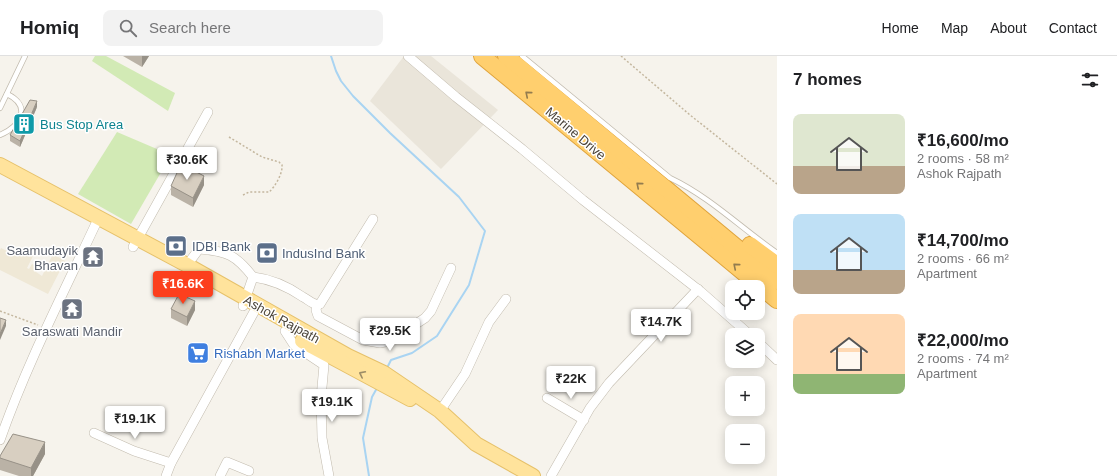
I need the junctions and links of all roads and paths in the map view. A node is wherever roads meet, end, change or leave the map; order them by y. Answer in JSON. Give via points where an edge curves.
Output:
{"nodes":[{"id":1,"x":25,"y":56,"type":"edge"},
{"id":2,"x":408,"y":56,"type":"edge"},
{"id":3,"x":482,"y":56,"type":"edge"},
{"id":4,"x":506,"y":56,"type":"edge"},
{"id":5,"x":522,"y":56,"type":"edge"},
{"id":6,"x":621,"y":56,"type":"edge"},
{"id":7,"x":7,"y":94,"type":"junction"},
{"id":8,"x":0,"y":108,"type":"edge"},
{"id":9,"x":208,"y":112,"type":"dead end"},
{"id":10,"x":0,"y":135,"type":"edge"},
{"id":11,"x":229,"y":137,"type":"dead end"},
{"id":12,"x":0,"y":165,"type":"edge"},
{"id":13,"x":0,"y":175,"type":"edge"},
{"id":14,"x":777,"y":184,"type":"edge"},
{"id":15,"x":243,"y":196,"type":"dead end"},
{"id":16,"x":680,"y":207,"type":"junction"},
{"id":17,"x":373,"y":219,"type":"dead end"},
{"id":18,"x":96,"y":223,"type":"junction"},
{"id":19,"x":135,"y":243,"type":"junction"},
{"id":20,"x":777,"y":253,"type":"edge"},
{"id":21,"x":777,"y":265,"type":"edge"},
{"id":22,"x":187,"y":266,"type":"junction"},
{"id":23,"x":451,"y":268,"type":"dead end"},
{"id":24,"x":253,"y":277,"type":"junction"},
{"id":25,"x":777,"y":281,"type":"edge"},
{"id":26,"x":698,"y":289,"type":"junction"},
{"id":27,"x":224,"y":291,"type":"junction"},
{"id":28,"x":506,"y":298,"type":"dead end"},
{"id":29,"x":777,"y":300,"type":"edge"},
{"id":30,"x":317,"y":305,"type":"junction"},
{"id":31,"x":253,"y":308,"type":"junction"},
{"id":32,"x":0,"y":311,"type":"edge"},
{"id":33,"x":46,"y":328,"type":"junction"},
{"id":34,"x":742,"y":328,"type":"edge"},
{"id":35,"x":285,"y":331,"type":"junction"},
{"id":36,"x":765,"y":349,"type":"edge"},
{"id":37,"x":345,"y":360,"type":"junction"},
{"id":38,"x":777,"y":360,"type":"edge"},
{"id":39,"x":406,"y":392,"type":"junction"},
{"id":40,"x":547,"y":398,"type":"dead end"},
{"id":41,"x":0,"y":410,"type":"edge"},
{"id":42,"x":440,"y":411,"type":"junction"},
{"id":43,"x":9,"y":414,"type":"junction"},
{"id":44,"x":584,"y":420,"type":"junction"},
{"id":45,"x":453,"y":424,"type":"junction"},
{"id":46,"x":94,"y":433,"type":"dead end"},
{"id":47,"x":0,"y":440,"type":"edge"},
{"id":48,"x":171,"y":463,"type":"junction"},
{"id":49,"x":249,"y":471,"type":"dead end"},
{"id":50,"x":166,"y":476,"type":"edge"},
{"id":51,"x":220,"y":476,"type":"edge"},
{"id":52,"x":329,"y":476,"type":"edge"},
{"id":53,"x":533,"y":476,"type":"edge"},
{"id":54,"x":551,"y":476,"type":"edge"}],
"edges":[{"from":1,"to":7,"type":"lane"},
{"from":2,"to":26,"type":"street","via":[[456,98]]},
{"from":16,"to":3,"type":"highway","name":"Marine Drive","one_way":true},
{"from":4,"to":16,"type":"highway","name":"Marine Drive"},
{"from":5,"to":20,"type":"lane","via":[[670,178],[724,211]]},
{"from":6,"to":14,"type":"path"},
{"from":7,"to":8,"type":"lane"},
{"from":7,"to":10,"type":"lane","via":[[21,105],[21,113],[19,121],[11,130]]},
{"from":9,"to":19,"type":"street"},
{"from":11,"to":15,"type":"path","via":[[262,157],[282,165],[277,181],[269,192],[249,192]]},
{"from":12,"to":18,"type":"main road","name":"Ashok Rajpath"},
{"from":13,"to":18,"type":"main road","name":"Ashok Rajpath"},
{"from":16,"to":21,"type":"highway","via":[[729,232]]},
{"from":16,"to":25,"type":"highway"},
{"from":29,"to":16,"type":"highway","one_way":true},
{"from":17,"to":30,"type":"street"},
{"from":18,"to":19,"type":"main road","name":"Ashok Rajpath"},
{"from":18,"to":33,"type":"street"},
{"from":19,"to":22,"type":"main road","name":"Ashok Rajpath"},
{"from":19,"to":27,"type":"main road","name":"Ashok Rajpath"},
{"from":22,"to":24,"type":"street","via":[[199,248],[223,251],[243,264]]},
{"from":22,"to":27,"type":"main road","name":"Ashok Rajpath"},
{"from":23,"to":30,"type":"street","via":[[431,311],[425,318],[390,341],[371,343],[363,340],[318,316]]},
{"from":24,"to":30,"type":"street","via":[[269,278]]},
{"from":24,"to":31,"type":"street"},
{"from":26,"to":34,"type":"street"},
{"from":26,"to":44,"type":"street","via":[[609,382]]},
{"from":27,"to":31,"type":"main road","name":"Ashok Rajpath"},
{"from":28,"to":42,"type":"street","via":[[489,322],[465,374]]},
{"from":31,"to":35,"type":"main road","name":"Ashok Rajpath"},
{"from":31,"to":37,"type":"main road","name":"Ashok Rajpath"},
{"from":31,"to":48,"type":"street"},
{"from":32,"to":33,"type":"path"},
{"from":33,"to":43,"type":"street"},
{"from":35,"to":37,"type":"main road","name":"Ashok Rajpath"},
{"from":35,"to":52,"type":"street","via":[[294,345],[324,365],[321,398],[322,438]]},
{"from":36,"to":38,"type":"street"},
{"from":37,"to":39,"type":"main road","name":"Ashok Rajpath"},
{"from":39,"to":42,"type":"main road","name":"Ashok Rajpath"},
{"from":39,"to":45,"type":"main road","name":"Ashok Rajpath","via":[[437,417]]},
{"from":40,"to":44,"type":"street"},
{"from":41,"to":43,"type":"street"},
{"from":42,"to":45,"type":"main road","name":"Ashok Rajpath"},
{"from":43,"to":47,"type":"street"},
{"from":44,"to":54,"type":"street"},
{"from":45,"to":53,"type":"main road","name":"Ashok Rajpath","via":[[476,444]]},
{"from":46,"to":48,"type":"street","via":[[134,451]]},
{"from":48,"to":50,"type":"street"},
{"from":49,"to":51,"type":"street","via":[[227,462]]}]}
